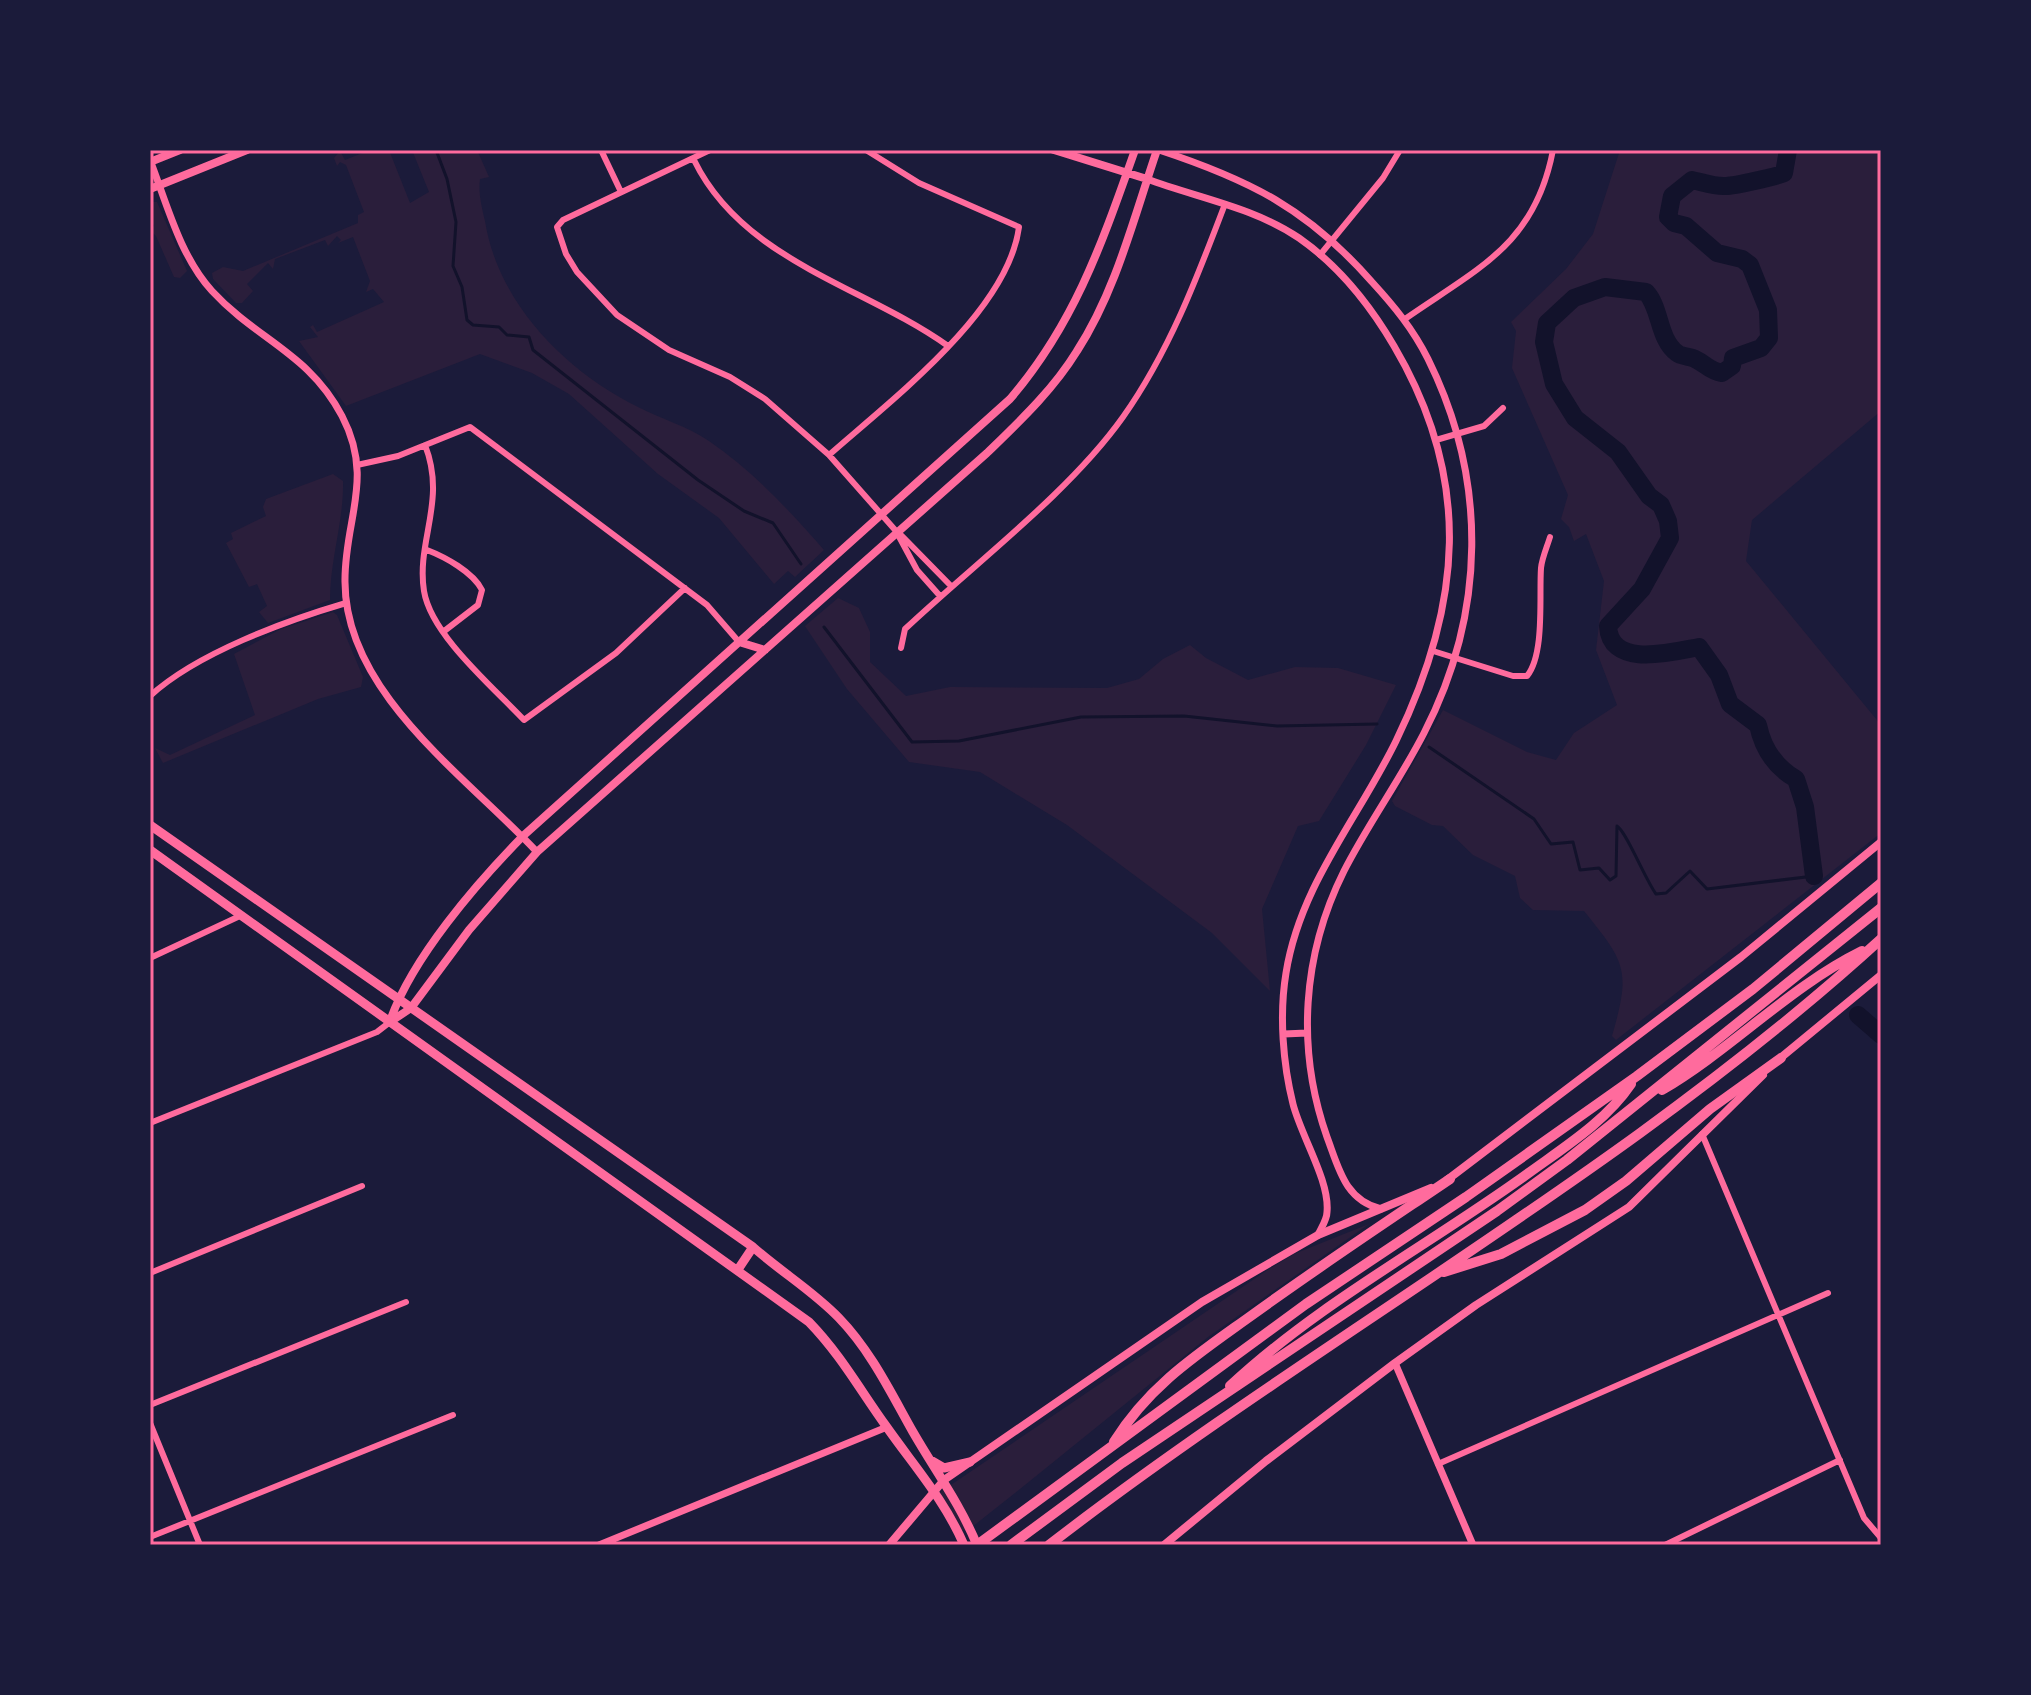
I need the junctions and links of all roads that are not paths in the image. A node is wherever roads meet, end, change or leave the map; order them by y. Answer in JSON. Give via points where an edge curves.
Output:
{"nodes":[{"id":1,"x":180,"y":150,"type":"edge"},
{"id":2,"x":247,"y":150,"type":"edge"},
{"id":3,"x":601,"y":150,"type":"edge"},
{"id":4,"x":710,"y":150,"type":"edge"},
{"id":5,"x":866,"y":150,"type":"edge"},
{"id":6,"x":1054,"y":150,"type":"edge"},
{"id":7,"x":1135,"y":150,"type":"edge"},
{"id":8,"x":1158,"y":150,"type":"edge"},
{"id":9,"x":1400,"y":150,"type":"edge"},
{"id":10,"x":1553,"y":150,"type":"edge"},
{"id":11,"x":694,"y":160,"type":"junction"},
{"id":12,"x":150,"y":161,"type":"edge"},
{"id":13,"x":1127,"y":173,"type":"junction"},
{"id":14,"x":1147,"y":179,"type":"junction"},
{"id":15,"x":155,"y":187,"type":"edge"},
{"id":16,"x":621,"y":192,"type":"junction"},
{"id":17,"x":1225,"y":204,"type":"junction"},
{"id":18,"x":1333,"y":239,"type":"junction"},
{"id":19,"x":1320,"y":255,"type":"junction"},
{"id":20,"x":1405,"y":319,"type":"junction"},
{"id":21,"x":948,"y":346,"type":"junction"},
{"id":22,"x":1503,"y":408,"type":"dead end"},
{"id":23,"x":1458,"y":434,"type":"junction"},
{"id":24,"x":1436,"y":440,"type":"junction"},
{"id":25,"x":425,"y":445,"type":"junction"},
{"id":26,"x":829,"y":455,"type":"junction"},
{"id":27,"x":357,"y":465,"type":"junction"},
{"id":28,"x":882,"y":516,"type":"junction"},
{"id":29,"x":896,"y":531,"type":"junction"},
{"id":30,"x":1550,"y":537,"type":"dead end"},
{"id":31,"x":427,"y":550,"type":"junction"},
{"id":32,"x":951,"y":586,"type":"junction"},
{"id":33,"x":685,"y":588,"type":"junction"},
{"id":34,"x":940,"y":596,"type":"junction"},
{"id":35,"x":346,"y":603,"type":"junction"},
{"id":36,"x":443,"y":632,"type":"junction"},
{"id":37,"x":739,"y":642,"type":"junction"},
{"id":38,"x":901,"y":648,"type":"dead end"},
{"id":39,"x":765,"y":650,"type":"junction"},
{"id":40,"x":1433,"y":651,"type":"junction"},
{"id":41,"x":1455,"y":656,"type":"junction"},
{"id":42,"x":150,"y":696,"type":"edge"},
{"id":43,"x":1366,"y":793,"type":"junction"},
{"id":44,"x":1384,"y":803,"type":"junction"},
{"id":45,"x":150,"y":825,"type":"edge"},
{"id":46,"x":523,"y":836,"type":"junction"},
{"id":47,"x":1881,"y":842,"type":"edge"},
{"id":48,"x":150,"y":850,"type":"edge"},
{"id":49,"x":537,"y":852,"type":"junction"},
{"id":50,"x":1881,"y":883,"type":"edge"},
{"id":51,"x":1881,"y":908,"type":"edge"},
{"id":52,"x":242,"y":915,"type":"junction"},
{"id":53,"x":1879,"y":941,"type":"edge"},
{"id":54,"x":150,"y":958,"type":"edge"},
{"id":55,"x":1881,"y":975,"type":"edge"},
{"id":56,"x":398,"y":999,"type":"junction"},
{"id":57,"x":411,"y":1008,"type":"junction"},
{"id":58,"x":390,"y":1022,"type":"junction"},
{"id":59,"x":1307,"y":1033,"type":"junction"},
{"id":60,"x":1284,"y":1034,"type":"junction"},
{"id":61,"x":1781,"y":1058,"type":"junction"},
{"id":62,"x":1637,"y":1076,"type":"junction"},
{"id":63,"x":1633,"y":1107,"type":"junction"},
{"id":64,"x":150,"y":1123,"type":"edge"},
{"id":65,"x":1702,"y":1134,"type":"junction"},
{"id":66,"x":1450,"y":1179,"type":"junction"},
{"id":67,"x":362,"y":1186,"type":"dead end"},
{"id":68,"x":1383,"y":1209,"type":"junction"},
{"id":69,"x":1318,"y":1235,"type":"junction"},
{"id":70,"x":753,"y":1247,"type":"junction"},
{"id":71,"x":739,"y":1268,"type":"junction"},
{"id":72,"x":150,"y":1273,"type":"edge"},
{"id":73,"x":1435,"y":1276,"type":"junction"},
{"id":74,"x":1828,"y":1293,"type":"dead end"},
{"id":75,"x":406,"y":1302,"type":"dead end"},
{"id":76,"x":1779,"y":1314,"type":"junction"},
{"id":77,"x":1395,"y":1363,"type":"junction"},
{"id":78,"x":150,"y":1405,"type":"edge"},
{"id":79,"x":1210,"y":1405,"type":"junction"},
{"id":80,"x":453,"y":1415,"type":"dead end"},
{"id":81,"x":150,"y":1423,"type":"edge"},
{"id":82,"x":887,"y":1427,"type":"junction"},
{"id":83,"x":1111,"y":1446,"type":"junction"},
{"id":84,"x":928,"y":1458,"type":"junction"},
{"id":85,"x":1840,"y":1460,"type":"junction"},
{"id":86,"x":970,"y":1462,"type":"junction"},
{"id":87,"x":1438,"y":1464,"type":"junction"},
{"id":88,"x":944,"y":1480,"type":"junction"},
{"id":89,"x":934,"y":1489,"type":"junction"},
{"id":90,"x":190,"y":1521,"type":"junction"},
{"id":91,"x":150,"y":1537,"type":"edge"},
{"id":92,"x":1881,"y":1538,"type":"edge"},
{"id":93,"x":1174,"y":1541,"type":"edge"},
{"id":94,"x":200,"y":1545,"type":"edge"},
{"id":95,"x":599,"y":1545,"type":"edge"},
{"id":96,"x":889,"y":1545,"type":"edge"},
{"id":97,"x":964,"y":1545,"type":"edge"},
{"id":98,"x":977,"y":1545,"type":"edge"},
{"id":99,"x":1011,"y":1545,"type":"edge"},
{"id":100,"x":1049,"y":1545,"type":"edge"},
{"id":101,"x":1164,"y":1545,"type":"edge"},
{"id":102,"x":1473,"y":1545,"type":"edge"},
{"id":103,"x":1665,"y":1545,"type":"edge"}],
"edges":[{"from":1,"to":12,"type":"main road"},
{"from":2,"to":15,"type":"main road"},
{"from":3,"to":16,"type":"street"},
{"from":4,"to":11,"type":"street"},
{"from":5,"to":21,"type":"street","via":[[919,183],[1019,227],[980,309]]},
{"from":6,"to":13,"type":"main road"},
{"from":7,"to":13,"type":"main road"},
{"from":8,"to":14,"type":"main road"},
{"from":8,"to":18,"type":"street","via":[[1254,185]]},
{"from":9,"to":18,"type":"street"},
{"from":10,"to":20,"type":"street","via":[[1537,204],[1514,238]]},
{"from":11,"to":16,"type":"street"},
{"from":11,"to":21,"type":"street","via":[[723,207],[779,249]]},
{"from":12,"to":15,"type":"street"},
{"from":13,"to":14,"type":"main road"},
{"from":13,"to":28,"type":"main road","via":[[1072,311],[1035,369],[1010,399]]},
{"from":14,"to":17,"type":"street"},
{"from":14,"to":29,"type":"main road","via":[[1113,277],[1068,365],[987,453]]},
{"from":15,"to":27,"type":"street","via":[[190,261],[211,290],[242,320],[306,365],[328,392],[344,420]]},
{"from":16,"to":26,"type":"street","via":[[557,227],[577,272],[617,315],[669,350],[765,399]]},
{"from":17,"to":19,"type":"street","via":[[1284,229]]},
{"from":17,"to":32,"type":"street","via":[[1174,329],[1123,418],[1053,494]]},
{"from":18,"to":19,"type":"street"},
{"from":18,"to":20,"type":"street"},
{"from":19,"to":24,"type":"street","via":[[1359,294],[1386,333],[1416,384]]},
{"from":20,"to":23,"type":"street","via":[[1432,367]]},
{"from":21,"to":26,"type":"street"},
{"from":22,"to":23,"type":"street","via":[[1484,426]]},
{"from":23,"to":24,"type":"street"},
{"from":23,"to":41,"type":"street","via":[[1474,534],[1468,609]]},
{"from":24,"to":40,"type":"street","via":[[1446,477],[1451,553],[1445,608]]},
{"from":25,"to":27,"type":"street"},
{"from":25,"to":31,"type":"street","via":[[434,490]]},
{"from":25,"to":33,"type":"street","via":[[470,427]]},
{"from":26,"to":28,"type":"street"},
{"from":27,"to":35,"type":"street","via":[[359,492],[346,560]]},
{"from":28,"to":29,"type":"street"},
{"from":28,"to":37,"type":"main road"},
{"from":29,"to":32,"type":"street"},
{"from":29,"to":34,"type":"street","via":[[917,570]]},
{"from":29,"to":39,"type":"main road"},
{"from":30,"to":41,"type":"street","via":[[1541,567],[1532,670],[1527,676],[1513,676]]},
{"from":31,"to":36,"type":"street","via":[[424,590]]},
{"from":31,"to":36,"type":"street","via":[[448,560],[482,590],[478,605]]},
{"from":32,"to":34,"type":"street"},
{"from":33,"to":36,"type":"street","via":[[616,653],[524,720]]},
{"from":33,"to":37,"type":"street","via":[[715,612]]},
{"from":34,"to":38,"type":"street","via":[[905,629]]},
{"from":35,"to":42,"type":"street","via":[[287,621],[196,663]]},
{"from":35,"to":46,"type":"street","via":[[364,662],[395,708]]},
{"from":37,"to":39,"type":"main road"},
{"from":37,"to":46,"type":"main road"},
{"from":39,"to":49,"type":"main road"},
{"from":40,"to":41,"type":"street"},
{"from":40,"to":43,"type":"street","via":[[1396,742]]},
{"from":41,"to":44,"type":"street","via":[[1425,731]]},
{"from":43,"to":44,"type":"street"},
{"from":43,"to":60,"type":"street","via":[[1303,908],[1286,973]]},
{"from":44,"to":59,"type":"street","via":[[1343,873],[1318,940]]},
{"from":45,"to":56,"type":"main road"},
{"from":46,"to":49,"type":"street"},
{"from":46,"to":56,"type":"main road","via":[[463,903]]},
{"from":47,"to":66,"type":"main road","via":[[1741,957]]},
{"from":48,"to":52,"type":"main road"},
{"from":49,"to":57,"type":"main road"},
{"from":50,"to":62,"type":"highway"},
{"from":51,"to":63,"type":"highway"},
{"from":52,"to":54,"type":"street"},
{"from":52,"to":58,"type":"main road"},
{"from":53,"to":63,"type":"highway","via":[[1832,965],[1691,1073]]},
{"from":53,"to":73,"type":"highway","via":[[1727,1066]]},
{"from":55,"to":61,"type":"main road"},
{"from":56,"to":57,"type":"main road"},
{"from":56,"to":58,"type":"main road"},
{"from":57,"to":58,"type":"main road"},
{"from":57,"to":70,"type":"main road"},
{"from":58,"to":64,"type":"street","via":[[377,1032]]},
{"from":58,"to":71,"type":"main road"},
{"from":59,"to":60,"type":"street"},
{"from":59,"to":68,"type":"street","via":[[1314,1096],[1343,1182],[1365,1205]]},
{"from":60,"to":69,"type":"street","via":[[1294,1106],[1326,1197],[1328,1215]]},
{"from":61,"to":65,"type":"main road"},
{"from":61,"to":73,"type":"highway","via":[[1585,1210],[1501,1254]]},
{"from":62,"to":79,"type":"highway","via":[[1615,1107],[1488,1202],[1282,1342]]},
{"from":62,"to":83,"type":"highway"},
{"from":63,"to":79,"type":"highway","via":[[1497,1211]]},
{"from":65,"to":76,"type":"street"},
{"from":65,"to":77,"type":"main road","via":[[1629,1207]]},
{"from":66,"to":68,"type":"main road"},
{"from":66,"to":83,"type":"highway","via":[[1153,1390]]},
{"from":67,"to":72,"type":"street"},
{"from":68,"to":69,"type":"main road"},
{"from":69,"to":86,"type":"main road","via":[[1202,1302]]},
{"from":70,"to":71,"type":"main road"},
{"from":70,"to":84,"type":"main road","via":[[844,1322],[875,1364]]},
{"from":71,"to":82,"type":"main road","via":[[836,1350]]},
{"from":73,"to":100,"type":"highway"},
{"from":74,"to":76,"type":"street"},
{"from":75,"to":78,"type":"street"},
{"from":76,"to":85,"type":"street"},
{"from":76,"to":87,"type":"street"},
{"from":77,"to":87,"type":"street"},
{"from":77,"to":93,"type":"main road","via":[[1266,1461]]},
{"from":79,"to":99,"type":"highway"},
{"from":80,"to":90,"type":"street"},
{"from":81,"to":90,"type":"street"},
{"from":82,"to":89,"type":"main road"},
{"from":82,"to":95,"type":"street"},
{"from":83,"to":98,"type":"highway"},
{"from":84,"to":86,"type":"main road","via":[[944,1468]]},
{"from":84,"to":88,"type":"main road"},
{"from":85,"to":92,"type":"street","via":[[1864,1518]]},
{"from":85,"to":103,"type":"street"},
{"from":86,"to":88,"type":"main road"},
{"from":87,"to":102,"type":"street"},
{"from":88,"to":89,"type":"main road"},
{"from":88,"to":98,"type":"main road"},
{"from":89,"to":96,"type":"main road"},
{"from":89,"to":97,"type":"main road"},
{"from":90,"to":91,"type":"street"},
{"from":90,"to":94,"type":"street"},
{"from":93,"to":101,"type":"main road"}]}
